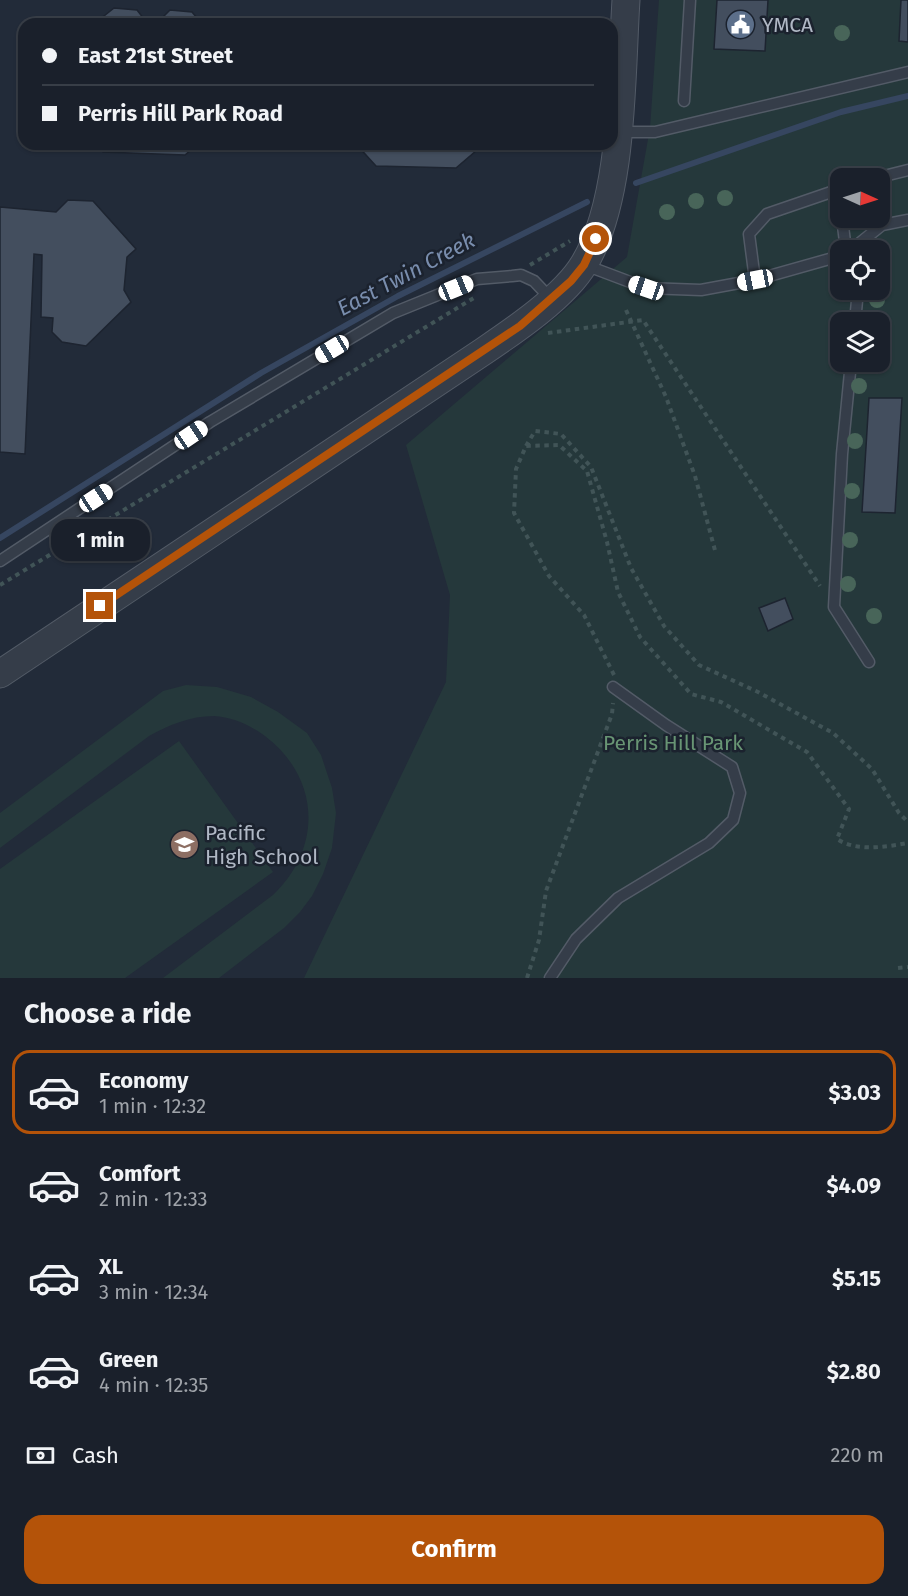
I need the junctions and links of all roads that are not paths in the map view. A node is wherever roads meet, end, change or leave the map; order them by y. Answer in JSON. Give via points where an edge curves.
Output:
{"nodes":[{"id":1,"x":626,"y":0,"type":"edge"},
{"id":2,"x":690,"y":0,"type":"edge"},
{"id":3,"x":908,"y":72,"type":"edge"},
{"id":4,"x":684,"y":101,"type":"dead end"},
{"id":5,"x":618,"y":125,"type":"edge"},
{"id":6,"x":618,"y":141,"type":"edge"},
{"id":7,"x":616,"y":150,"type":"edge"},
{"id":8,"x":908,"y":170,"type":"edge"},
{"id":9,"x":890,"y":174,"type":"edge"},
{"id":10,"x":830,"y":192,"type":"edge"},
{"id":11,"x":908,"y":220,"type":"edge"},
{"id":12,"x":862,"y":240,"type":"edge"},
{"id":13,"x":830,"y":258,"type":"edge"},
{"id":14,"x":577,"y":273,"type":"junction"},
{"id":15,"x":755,"y":280,"type":"junction"},
{"id":16,"x":551,"y":299,"type":"junction"},
{"id":17,"x":850,"y":372,"type":"edge"},
{"id":18,"x":0,"y":561,"type":"edge"},
{"id":19,"x":868,"y":662,"type":"dead end"},
{"id":20,"x":0,"y":674,"type":"edge"},
{"id":21,"x":613,"y":687,"type":"dead end"},
{"id":22,"x":550,"y":978,"type":"edge"}],
"edges":[{"from":1,"to":5,"type":"street"},
{"from":2,"to":4,"type":"lane"},
{"from":3,"to":6,"type":"lane"},
{"from":7,"to":14,"type":"street","via":[[609,195],[596,239]]},
{"from":8,"to":9,"type":"lane"},
{"from":10,"to":15,"type":"lane","via":[[767,214],[749,234]]},
{"from":11,"to":12,"type":"lane","via":[[882,225]]},
{"from":13,"to":15,"type":"lane"},
{"from":14,"to":15,"type":"lane","via":[[646,288],[701,290]]},
{"from":14,"to":16,"type":"street"},
{"from":16,"to":18,"type":"lane","via":[[534,281],[521,275],[477,279],[393,313],[210,422]]},
{"from":16,"to":20,"type":"street","via":[[484,351]]},
{"from":17,"to":19,"type":"lane","via":[[834,607]]},
{"from":21,"to":22,"type":"lane","via":[[732,767],[740,794],[733,820],[709,843],[618,898],[576,939]]}]}
